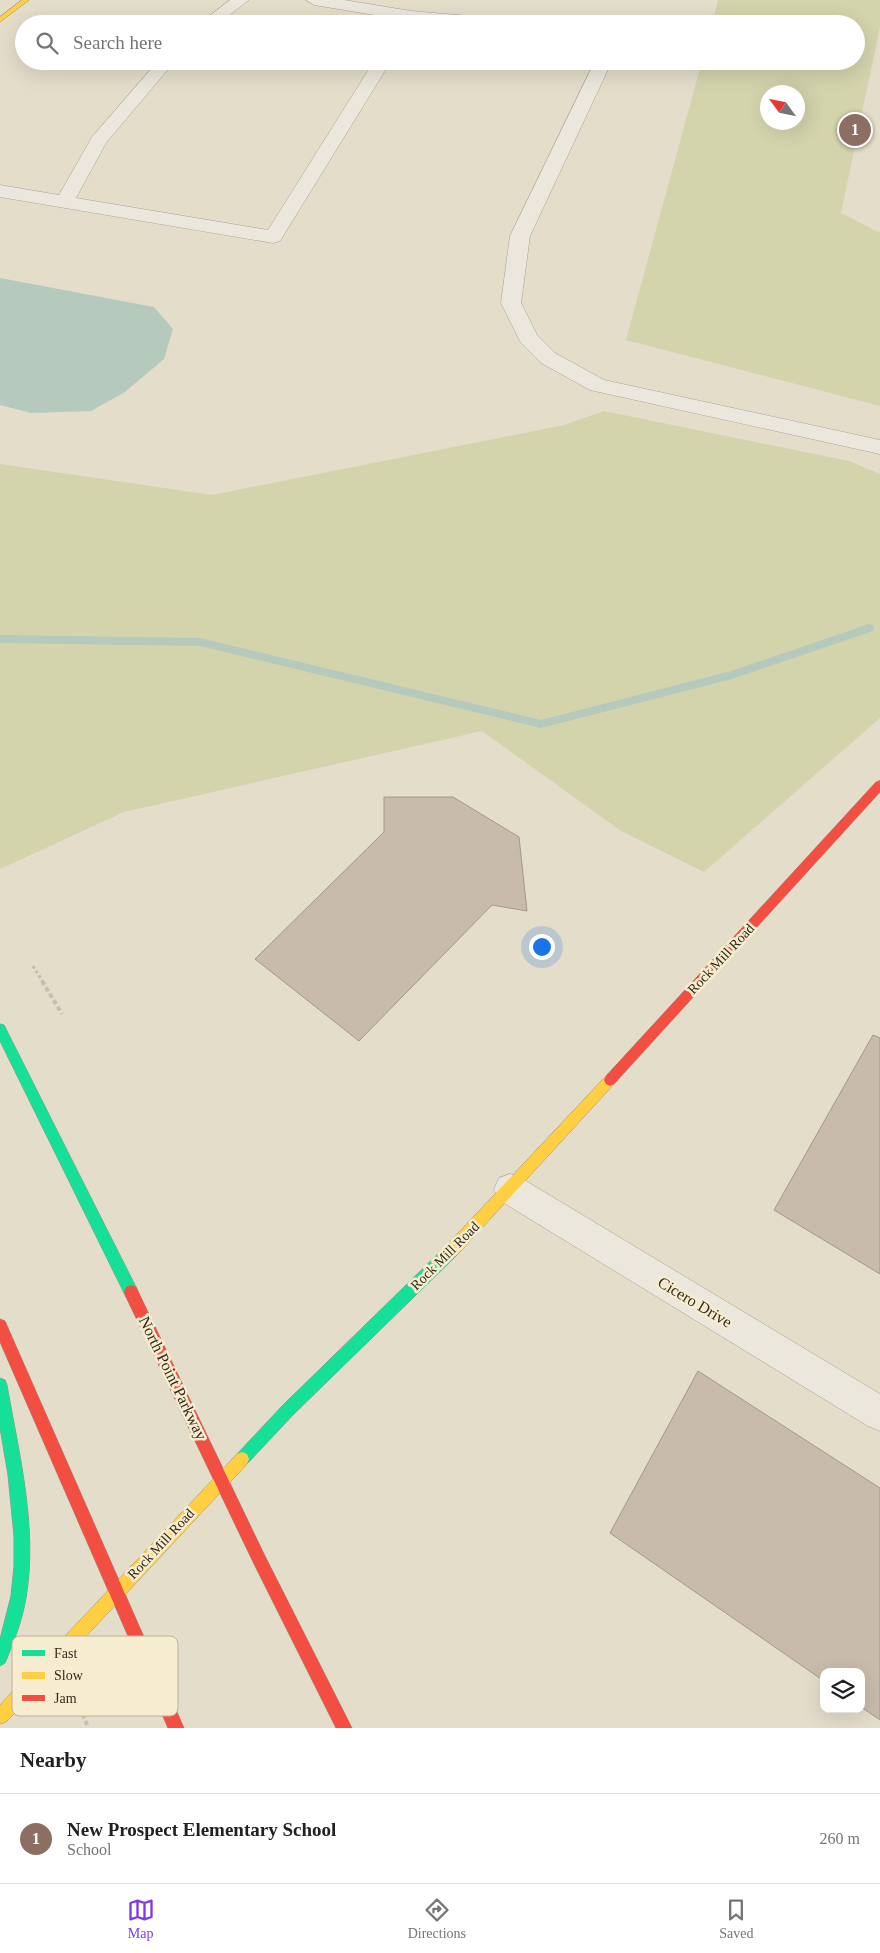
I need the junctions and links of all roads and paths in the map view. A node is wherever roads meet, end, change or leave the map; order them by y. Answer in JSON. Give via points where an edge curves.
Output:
{"nodes":[{"id":1,"x":26,"y":0,"type":"edge"},
{"id":2,"x":241,"y":0,"type":"edge"},
{"id":3,"x":314,"y":0,"type":"edge"},
{"id":4,"x":220,"y":15,"type":"edge"},
{"id":5,"x":385,"y":15,"type":"edge"},
{"id":6,"x":0,"y":20,"type":"edge"},
{"id":7,"x":159,"y":70,"type":"edge"},
{"id":8,"x":376,"y":70,"type":"edge"},
{"id":9,"x":600,"y":70,"type":"edge"},
{"id":10,"x":0,"y":192,"type":"edge"},
{"id":11,"x":65,"y":201,"type":"junction"},
{"id":12,"x":880,"y":447,"type":"edge"},
{"id":13,"x":880,"y":785,"type":"edge"},
{"id":14,"x":33,"y":966,"type":"dead end"},
{"id":15,"x":62,"y":1014,"type":"dead end"},
{"id":16,"x":0,"y":1029,"type":"edge"},
{"id":17,"x":510,"y":1189,"type":"junction"},
{"id":18,"x":0,"y":1326,"type":"edge"},
{"id":19,"x":0,"y":1385,"type":"edge"},
{"id":20,"x":880,"y":1414,"type":"edge"},
{"id":21,"x":223,"y":1478,"type":"junction"},
{"id":22,"x":115,"y":1592,"type":"junction"},
{"id":23,"x":75,"y":1636,"type":"edge"},
{"id":24,"x":135,"y":1636,"type":"edge"},
{"id":25,"x":0,"y":1658,"type":"edge"},
{"id":26,"x":12,"y":1704,"type":"edge"},
{"id":27,"x":0,"y":1716,"type":"edge"},
{"id":28,"x":84,"y":1716,"type":"edge"},
{"id":29,"x":171,"y":1716,"type":"edge"},
{"id":30,"x":87,"y":1725,"type":"dead end"},
{"id":31,"x":176,"y":1728,"type":"edge"},
{"id":32,"x":344,"y":1728,"type":"edge"}],
"edges":[{"from":1,"to":6,"type":"street"},
{"from":2,"to":4,"type":"street"},
{"from":3,"to":5,"type":"street"},
{"from":7,"to":11,"type":"street","via":[[98,142]]},
{"from":8,"to":11,"type":"street","via":[[273,237]]},
{"from":9,"to":12,"type":"street","via":[[520,236],[511,303],[528,338],[548,358],[598,385]]},
{"from":10,"to":11,"type":"street"},
{"from":13,"to":17,"type":"street","name":"Rock Mill Road"},
{"from":14,"to":15,"type":"path"},
{"from":16,"to":21,"type":"street","name":"North Point Parkway"},
{"from":17,"to":20,"type":"street","name":"Cicero Drive"},
{"from":17,"to":21,"type":"street","name":"Rock Mill Road"},
{"from":18,"to":22,"type":"street"},
{"from":19,"to":25,"type":"street","via":[[22,1536],[19,1596]]},
{"from":21,"to":22,"type":"street","name":"Rock Mill Road"},
{"from":21,"to":32,"type":"street","name":"North Point Parkway","via":[[259,1559]]},
{"from":22,"to":23,"type":"street","name":"Rock Mill Road"},
{"from":22,"to":24,"type":"street"},
{"from":26,"to":27,"type":"street","name":"Rock Mill Road"},
{"from":28,"to":30,"type":"path"},
{"from":29,"to":31,"type":"street"}]}
